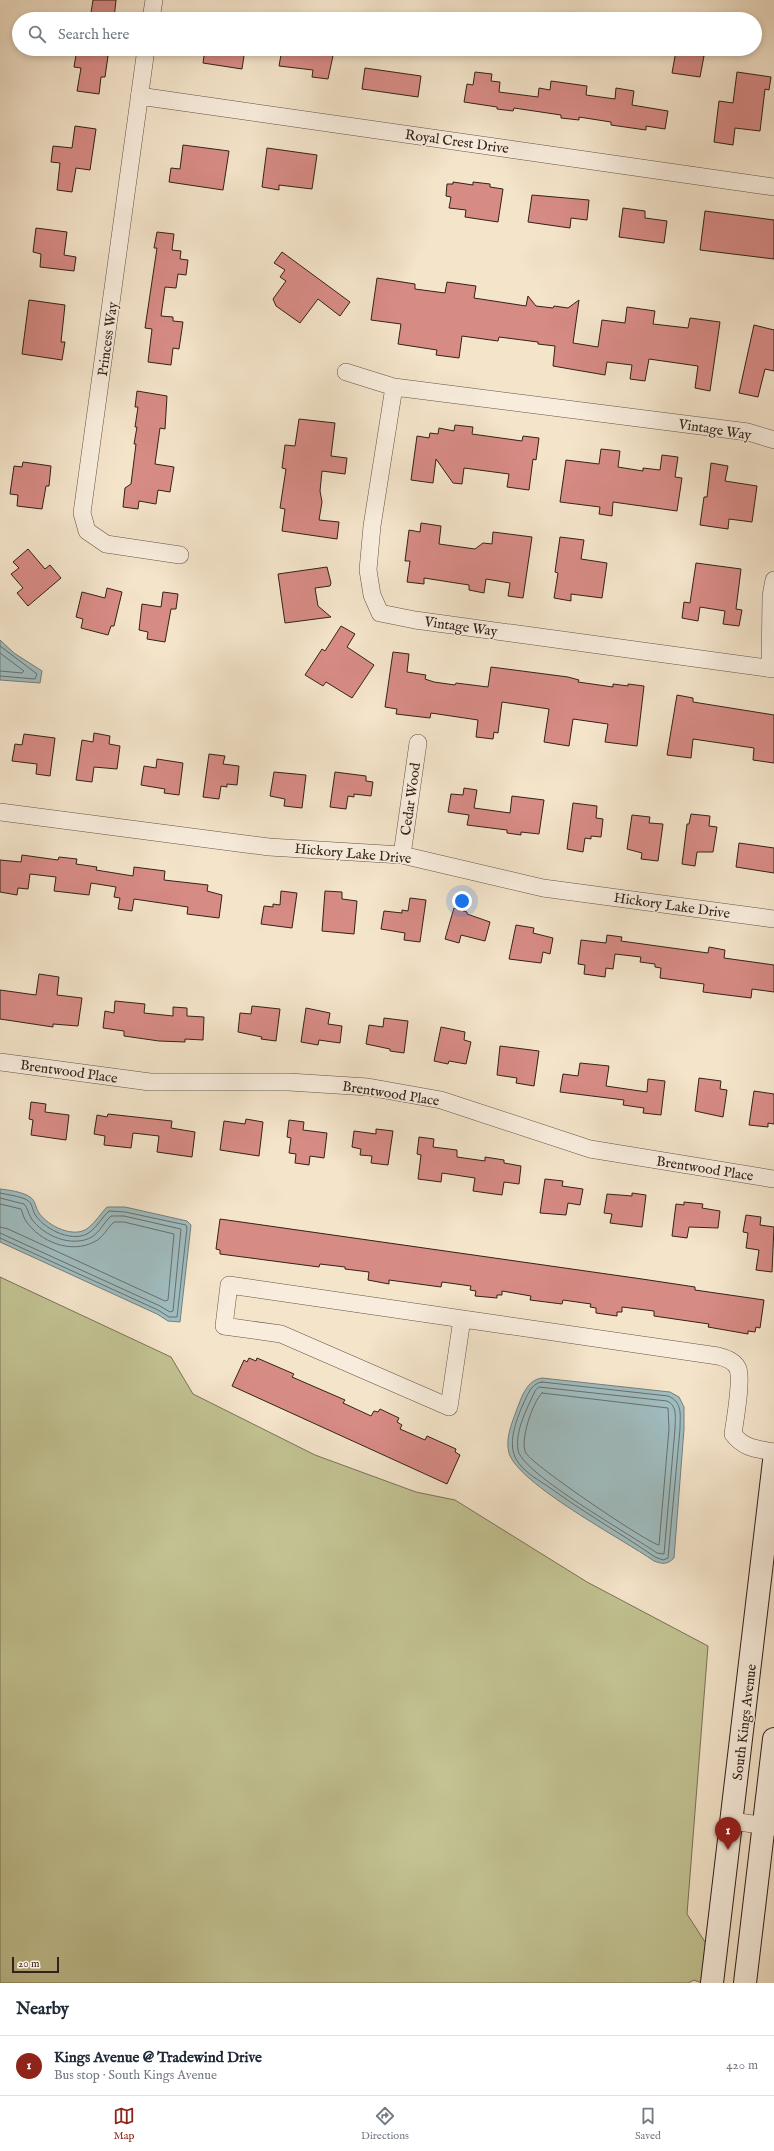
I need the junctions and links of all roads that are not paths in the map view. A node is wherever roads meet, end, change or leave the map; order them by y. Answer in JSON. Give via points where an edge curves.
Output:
{"nodes":[{"id":1,"x":154,"y":0,"type":"edge"},
{"id":2,"x":152,"y":12,"type":"edge"},
{"id":3,"x":145,"y":56,"type":"edge"},
{"id":4,"x":139,"y":96,"type":"junction"},
{"id":5,"x":774,"y":187,"type":"edge"},
{"id":6,"x":346,"y":372,"type":"dead end"},
{"id":7,"x":394,"y":387,"type":"junction"},
{"id":8,"x":774,"y":440,"type":"edge"},
{"id":9,"x":180,"y":555,"type":"dead end"},
{"id":10,"x":774,"y":580,"type":"edge"},
{"id":11,"x":772,"y":669,"type":"edge"},
{"id":12,"x":418,"y":743,"type":"dead end"},
{"id":13,"x":0,"y":812,"type":"edge"},
{"id":14,"x":402,"y":855,"type":"junction"},
{"id":15,"x":774,"y":919,"type":"edge"},
{"id":16,"x":0,"y":1062,"type":"edge"},
{"id":17,"x":774,"y":1179,"type":"edge"},
{"id":18,"x":462,"y":1319,"type":"junction"},
{"id":19,"x":774,"y":1452,"type":"edge"},
{"id":20,"x":774,"y":1461,"type":"edge"},
{"id":21,"x":774,"y":1739,"type":"edge"},
{"id":22,"x":732,"y":1821,"type":"junction"},
{"id":23,"x":769,"y":1826,"type":"edge"},
{"id":24,"x":712,"y":1983,"type":"edge"},
{"id":25,"x":745,"y":1983,"type":"edge"}],
"edges":[{"from":1,"to":2,"type":"street"},
{"from":3,"to":4,"type":"street","name":"Princess Way"},
{"from":4,"to":5,"type":"street","name":"Royal Crest Drive"},
{"from":4,"to":9,"type":"street","name":"Princess Way","via":[[82,513],[87,531],[106,544]]},
{"from":6,"to":7,"type":"street","name":"Vintage Way"},
{"from":7,"to":8,"type":"street","name":"Vintage Way","via":[[748,432]]},
{"from":7,"to":11,"type":"street","name":"Vintage Way","via":[[372,526],[368,570],[372,595],[380,613]]},
{"from":10,"to":11,"type":"street","name":"Vintage Way","via":[[771,596]]},
{"from":12,"to":14,"type":"street","name":"Cedar Wood"},
{"from":13,"to":14,"type":"street","name":"Hickory Lake Drive","via":[[269,847]]},
{"from":14,"to":15,"type":"street","name":"Hickory Lake Drive","via":[[543,888]]},
{"from":16,"to":17,"type":"street","name":"Brentwood Place","via":[[150,1082],[289,1082],[368,1087],[441,1100],[590,1149]]},
{"from":18,"to":18,"type":"street","via":[[450,1407],[281,1334],[224,1326],[229,1285]]},
{"from":18,"to":19,"type":"street","via":[[726,1358],[733,1362],[738,1374],[733,1434],[738,1442],[747,1447]]},
{"from":20,"to":22,"type":"main road","name":"South Kings Avenue"},
{"from":21,"to":23,"type":"main road"},
{"from":22,"to":23,"type":"street"},
{"from":22,"to":24,"type":"main road","name":"South Kings Avenue"},
{"from":23,"to":25,"type":"main road"}]}
